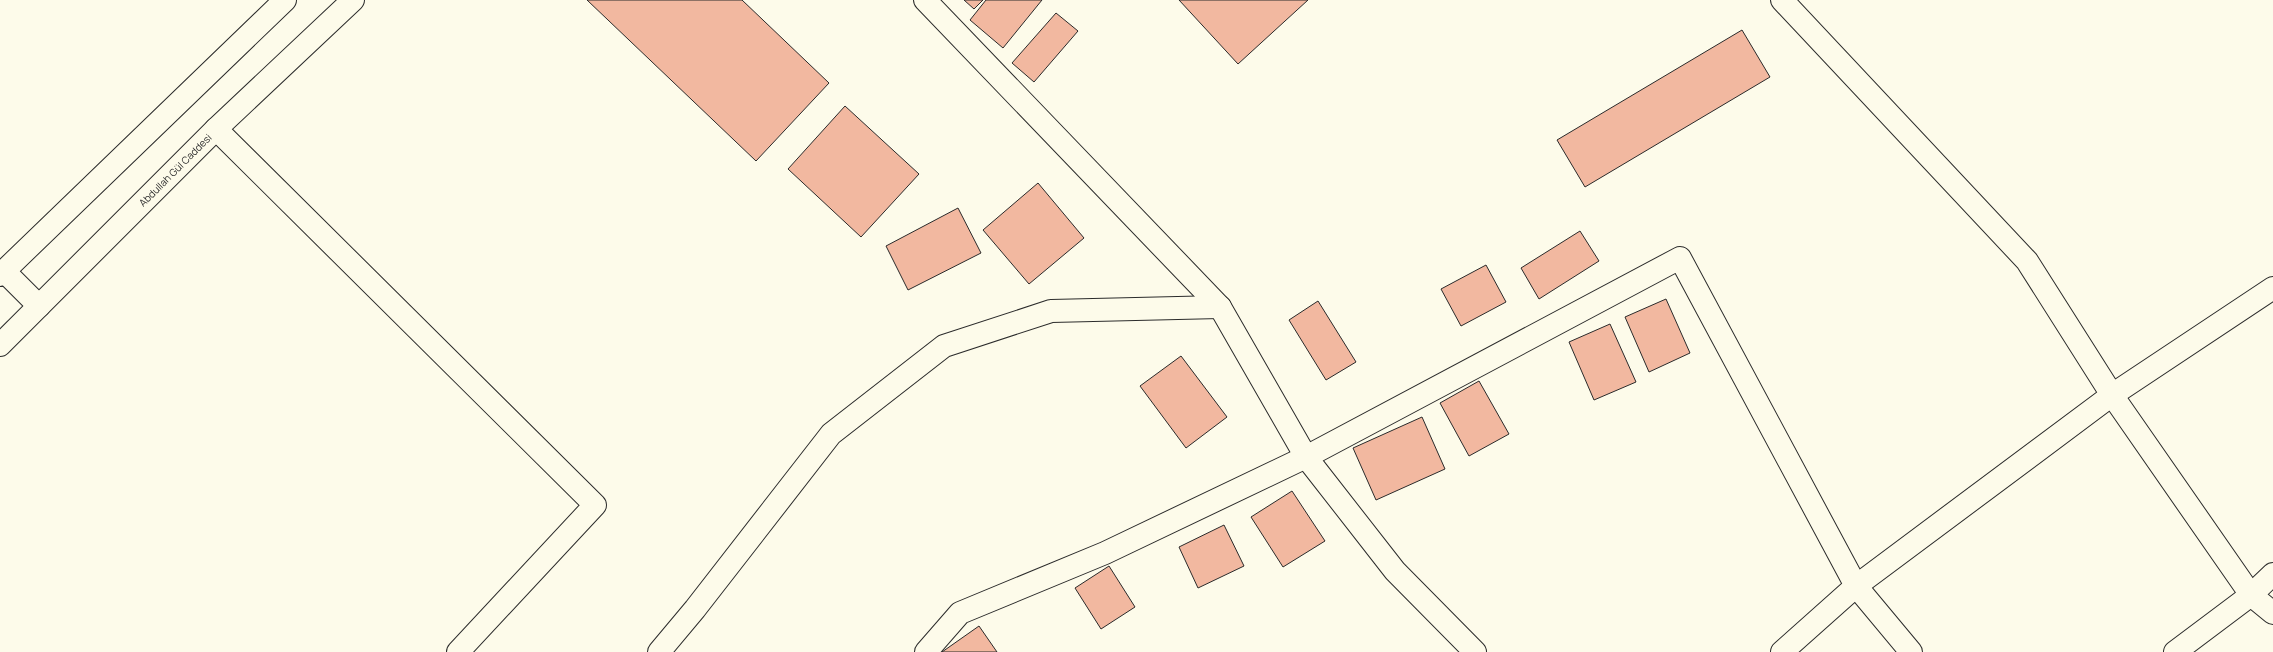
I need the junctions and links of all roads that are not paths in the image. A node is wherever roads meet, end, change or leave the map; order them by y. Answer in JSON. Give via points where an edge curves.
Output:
{"nodes":[{"id":1,"x":285,"y":0,"type":"edge"},
{"id":2,"x":353,"y":0,"type":"edge"},
{"id":3,"x":925,"y":0,"type":"edge"},
{"id":4,"x":1782,"y":0,"type":"edge"},
{"id":5,"x":216,"y":129,"type":"junction"},
{"id":6,"x":2,"y":273,"type":"edge"},
{"id":7,"x":2273,"y":288,"type":"edge"},
{"id":8,"x":39,"y":306,"type":"junction"},
{"id":9,"x":1220,"y":307,"type":"junction"},
{"id":10,"x":0,"y":345,"type":"edge"},
{"id":11,"x":2112,"y":395,"type":"junction"},
{"id":12,"x":1306,"y":457,"type":"junction"},
{"id":13,"x":2273,"y":574,"type":"edge"},
{"id":14,"x":1856,"y":586,"type":"junction"},
{"id":15,"x":2250,"y":595,"type":"junction"},
{"id":16,"x":2273,"y":613,"type":"edge"},
{"id":17,"x":458,"y":652,"type":"edge"},
{"id":18,"x":659,"y":652,"type":"edge"},
{"id":19,"x":926,"y":652,"type":"edge"},
{"id":20,"x":1475,"y":652,"type":"edge"},
{"id":21,"x":1782,"y":652,"type":"edge"},
{"id":22,"x":1911,"y":652,"type":"edge"},
{"id":23,"x":2175,"y":652,"type":"edge"}],
"edges":[{"from":1,"to":6,"type":"street"},
{"from":2,"to":5,"type":"street","name":"Abdullah Gül Caddesi"},
{"from":3,"to":9,"type":"street"},
{"from":4,"to":11,"type":"street","via":[[2028,261]]},
{"from":5,"to":8,"type":"street","name":"Abdullah Gül Caddesi"},
{"from":5,"to":17,"type":"street","via":[[595,505]]},
{"from":6,"to":8,"type":"street"},
{"from":7,"to":11,"type":"street"},
{"from":8,"to":10,"type":"street","name":"Abdullah Gül Caddesi"},
{"from":9,"to":12,"type":"street"},
{"from":9,"to":18,"type":"street","via":[[1051,311],[944,346],[830,434],[695,610]]},
{"from":11,"to":14,"type":"street"},
{"from":11,"to":15,"type":"street"},
{"from":12,"to":14,"type":"street","via":[[1680,258]]},
{"from":12,"to":19,"type":"street","via":[[1105,553],[960,613]]},
{"from":12,"to":20,"type":"street","via":[[1395,571]]},
{"from":13,"to":15,"type":"street"},
{"from":14,"to":21,"type":"street"},
{"from":14,"to":22,"type":"street"},
{"from":15,"to":16,"type":"street"},
{"from":15,"to":23,"type":"street"}]}
